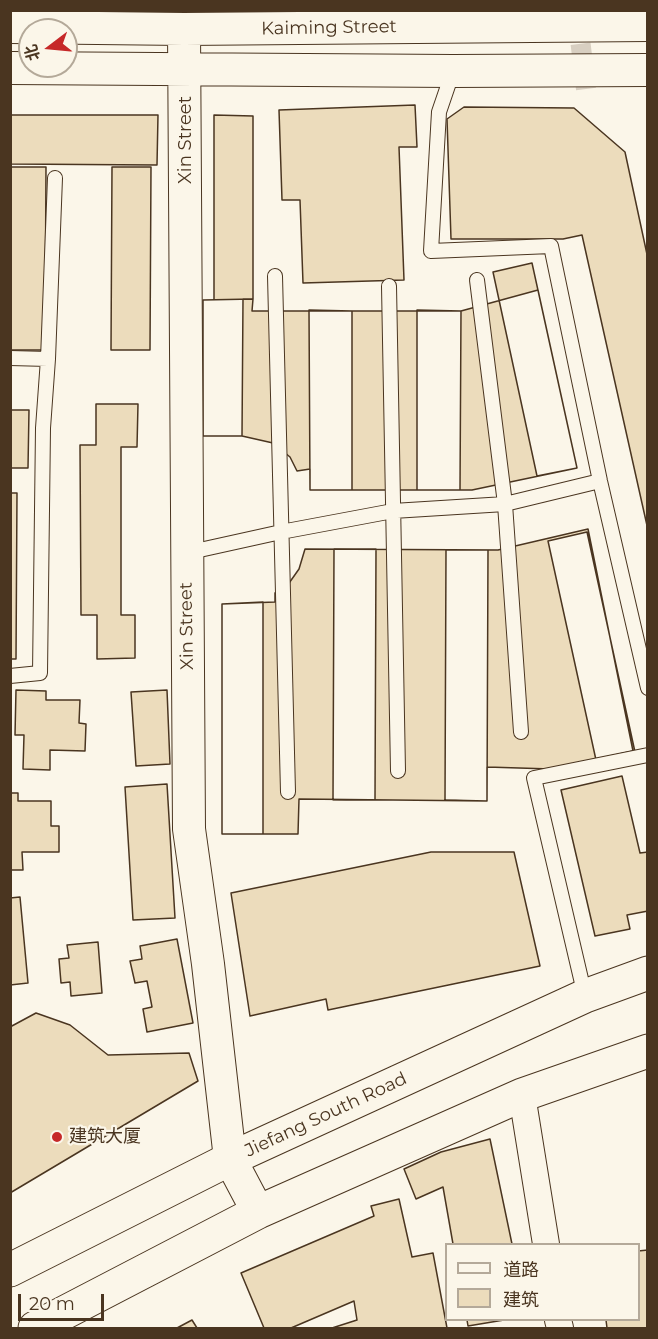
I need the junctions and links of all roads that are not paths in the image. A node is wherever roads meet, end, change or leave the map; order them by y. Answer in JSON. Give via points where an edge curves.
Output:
{"nodes":[{"id":1,"x":648,"y":25,"type":"edge"},
{"id":2,"x":10,"y":27,"type":"edge"},
{"id":3,"x":184,"y":29,"type":"junction"},
{"id":4,"x":10,"y":68,"type":"edge"},
{"id":5,"x":186,"y":68,"type":"junction"},
{"id":6,"x":648,"y":70,"type":"edge"},
{"id":7,"x":453,"y":71,"type":"junction"},
{"id":8,"x":55,"y":178,"type":"dead end"},
{"id":9,"x":275,"y":276,"type":"dead end"},
{"id":10,"x":477,"y":280,"type":"dead end"},
{"id":11,"x":390,"y":286,"type":"dead end"},
{"id":12,"x":10,"y":358,"type":"edge"},
{"id":13,"x":48,"y":359,"type":"junction"},
{"id":14,"x":600,"y":481,"type":"junction"},
{"id":15,"x":505,"y":504,"type":"junction"},
{"id":16,"x":393,"y":510,"type":"junction"},
{"id":17,"x":281,"y":532,"type":"junction"},
{"id":18,"x":186,"y":553,"type":"junction"},
{"id":19,"x":10,"y":676,"type":"edge"},
{"id":20,"x":648,"y":688,"type":"edge"},
{"id":21,"x":521,"y":732,"type":"dead end"},
{"id":22,"x":648,"y":755,"type":"edge"},
{"id":23,"x":398,"y":771,"type":"dead end"},
{"id":24,"x":288,"y":792,"type":"dead end"},
{"id":25,"x":648,"y":973,"type":"edge"},
{"id":26,"x":585,"y":996,"type":"junction"},
{"id":27,"x":648,"y":1052,"type":"edge"},
{"id":28,"x":522,"y":1095,"type":"junction"},
{"id":29,"x":230,"y":1159,"type":"junction"},
{"id":30,"x":258,"y":1212,"type":"junction"},
{"id":31,"x":546,"y":1243,"type":"edge"},
{"id":32,"x":10,"y":1270,"type":"edge"},
{"id":33,"x":35,"y":1329,"type":"edge"}],
"edges":[{"from":1,"to":3,"type":"street","name":"Kaiming Street"},
{"from":2,"to":3,"type":"street","name":"Kaiming Street"},
{"from":3,"to":5,"type":"street","name":"Xin Street"},
{"from":4,"to":5,"type":"street"},
{"from":5,"to":7,"type":"street"},
{"from":5,"to":18,"type":"street","name":"Xin Street"},
{"from":6,"to":7,"type":"street"},
{"from":7,"to":14,"type":"lane","via":[[439,112],[430,251],[551,246]]},
{"from":8,"to":13,"type":"lane"},
{"from":9,"to":17,"type":"lane"},
{"from":10,"to":15,"type":"lane"},
{"from":11,"to":16,"type":"lane"},
{"from":12,"to":13,"type":"lane"},
{"from":13,"to":19,"type":"lane","via":[[43,428],[40,673]]},
{"from":14,"to":15,"type":"lane"},
{"from":14,"to":20,"type":"lane"},
{"from":15,"to":16,"type":"lane"},
{"from":15,"to":21,"type":"lane"},
{"from":16,"to":17,"type":"lane"},
{"from":16,"to":23,"type":"lane"},
{"from":17,"to":18,"type":"lane"},
{"from":17,"to":24,"type":"lane"},
{"from":18,"to":29,"type":"street","name":"Xin Street","via":[[189,830]]},
{"from":22,"to":26,"type":"lane","via":[[534,778]]},
{"from":25,"to":26,"type":"main road","name":"Jiefang South Road"},
{"from":26,"to":29,"type":"main road","name":"Jiefang South Road"},
{"from":27,"to":28,"type":"main road"},
{"from":28,"to":30,"type":"main road"},
{"from":28,"to":31,"type":"street"},
{"from":29,"to":30,"type":"street","name":"Xin Street"},
{"from":29,"to":32,"type":"main road","name":"Jiefang South Road"},
{"from":30,"to":33,"type":"main road"}]}
